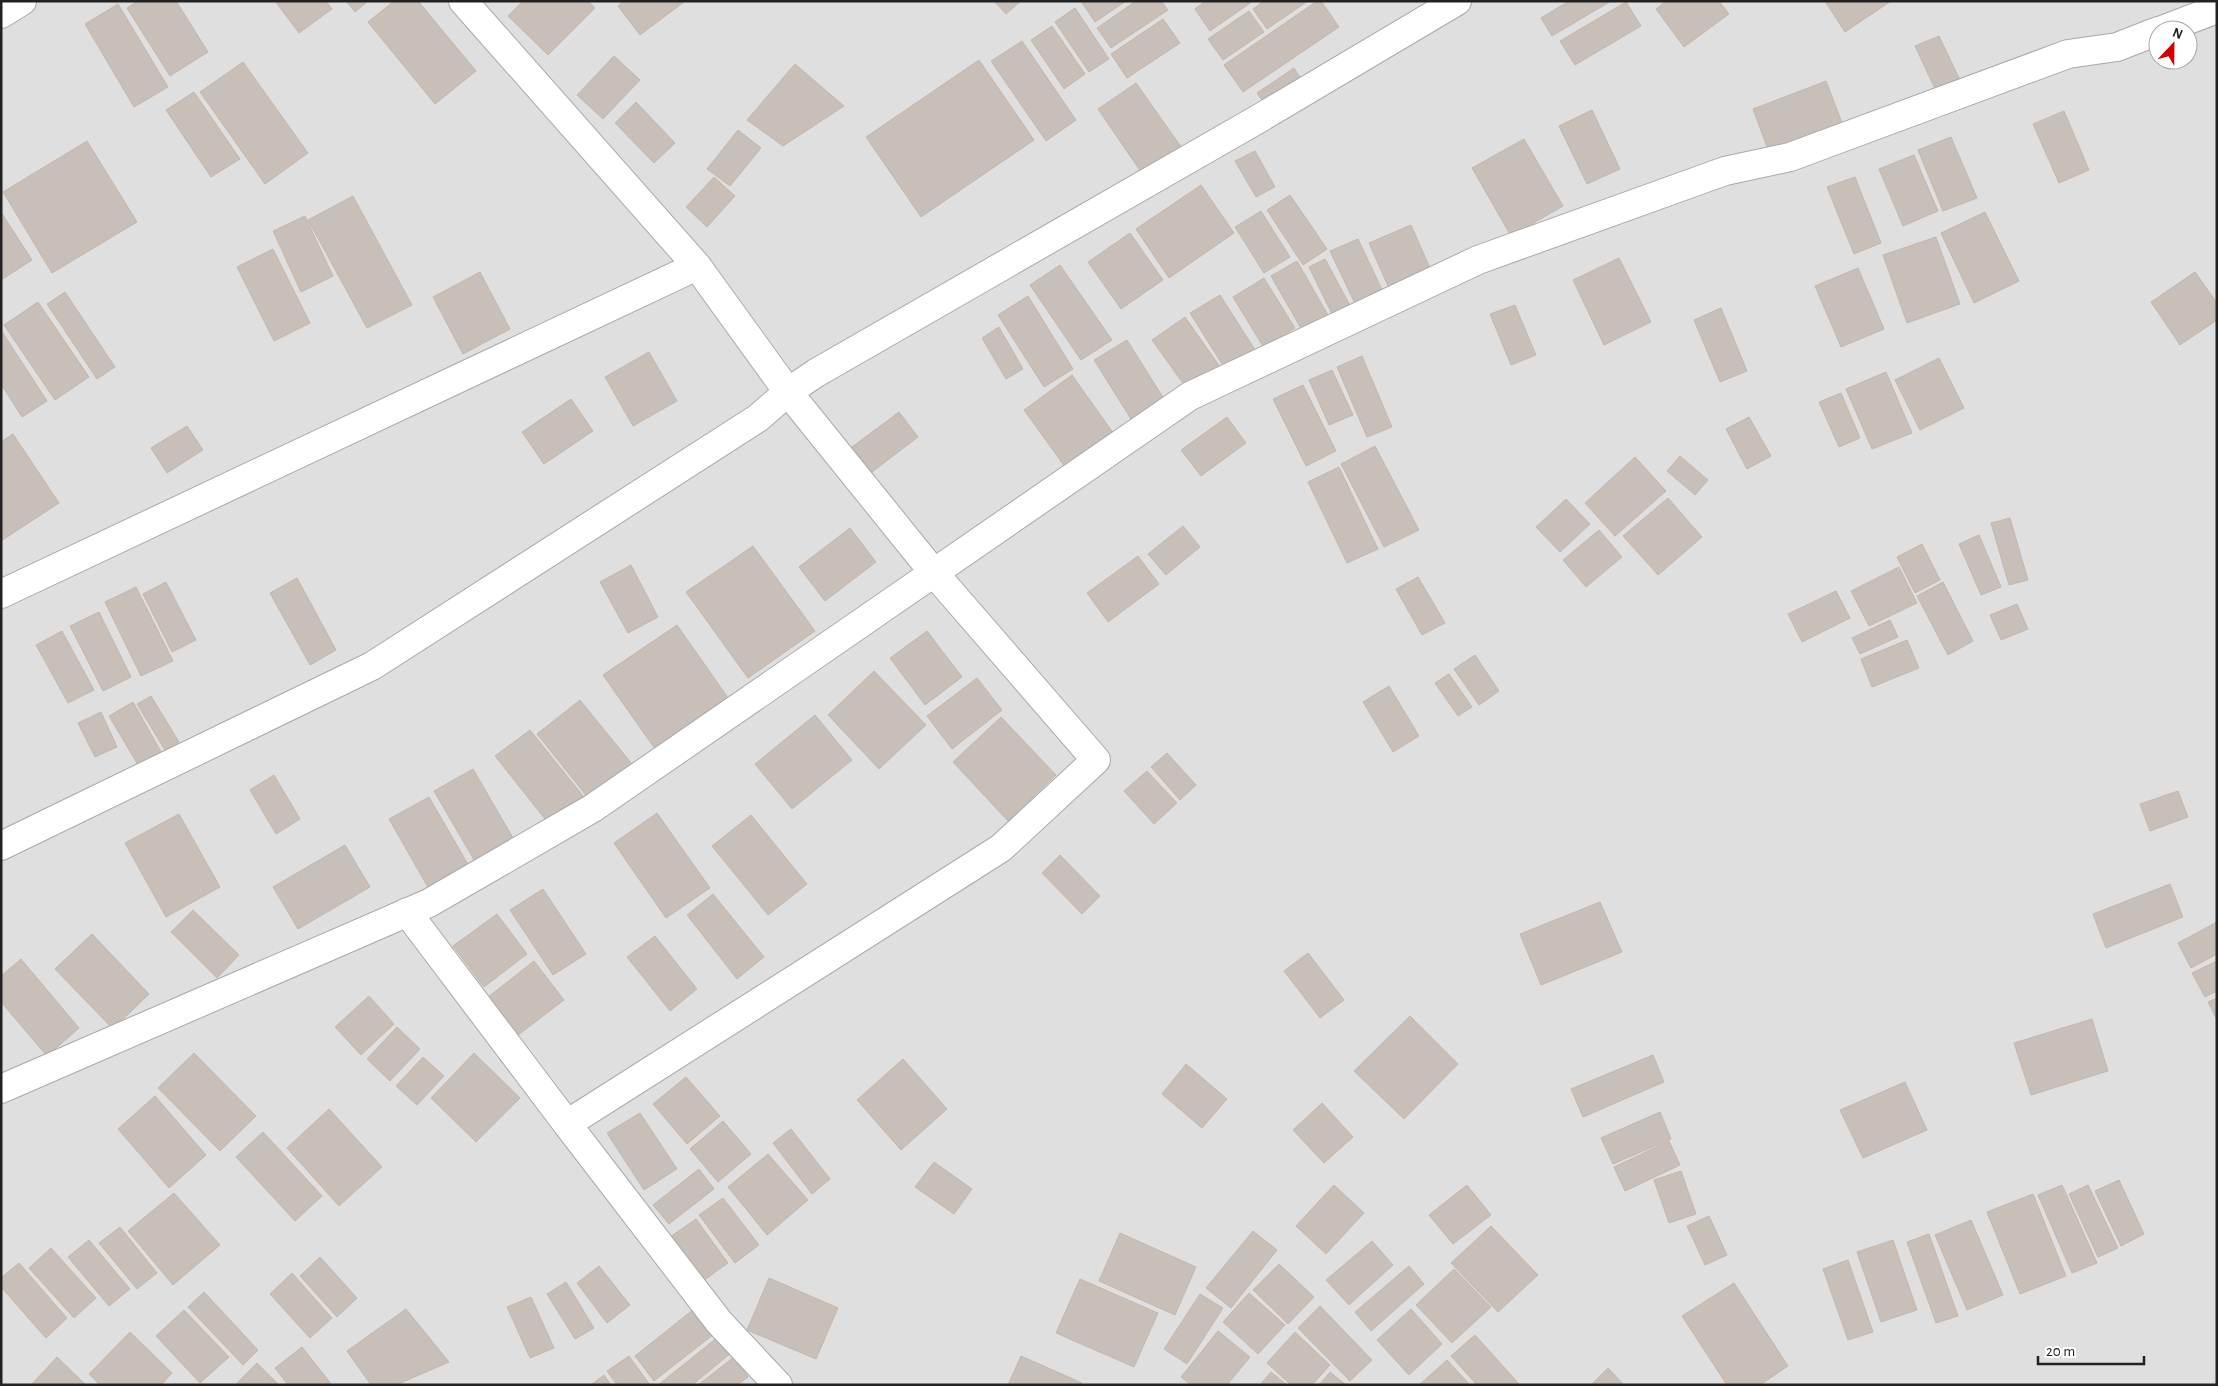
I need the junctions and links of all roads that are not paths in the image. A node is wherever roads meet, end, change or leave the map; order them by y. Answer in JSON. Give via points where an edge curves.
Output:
{"nodes":[{"id":1,"x":22,"y":1,"type":"edge"},
{"id":2,"x":463,"y":1,"type":"edge"},
{"id":3,"x":1457,"y":1,"type":"edge"},
{"id":4,"x":2217,"y":8,"type":"edge"},
{"id":5,"x":1,"y":14,"type":"edge"},
{"id":6,"x":2187,"y":20,"type":"edge"},
{"id":7,"x":2148,"y":36,"type":"edge"},
{"id":8,"x":697,"y":266,"type":"junction"},
{"id":9,"x":788,"y":392,"type":"junction"},
{"id":10,"x":934,"y":573,"type":"junction"},
{"id":11,"x":1,"y":594,"type":"edge"},
{"id":12,"x":1,"y":846,"type":"edge"},
{"id":13,"x":407,"y":912,"type":"junction"},
{"id":14,"x":1,"y":1089,"type":"edge"},
{"id":15,"x":567,"y":1124,"type":"junction"},
{"id":16,"x":778,"y":1385,"type":"edge"}],
"edges":[{"from":1,"to":5,"type":"street"},
{"from":2,"to":8,"type":"street"},
{"from":3,"to":9,"type":"street"},
{"from":4,"to":6,"type":"street"},
{"from":7,"to":10,"type":"street","via":[[2118,47],[2068,54],[1790,157],[1725,170],[1478,260],[1190,396]]},
{"from":8,"to":9,"type":"street"},
{"from":8,"to":11,"type":"street"},
{"from":9,"to":10,"type":"street"},
{"from":9,"to":12,"type":"street","via":[[758,418],[372,666]]},
{"from":10,"to":13,"type":"street","via":[[593,808]]},
{"from":10,"to":15,"type":"street","via":[[1096,760],[1001,848]]},
{"from":13,"to":14,"type":"street"},
{"from":13,"to":15,"type":"street"},
{"from":15,"to":16,"type":"street","via":[[719,1322]]}]}
